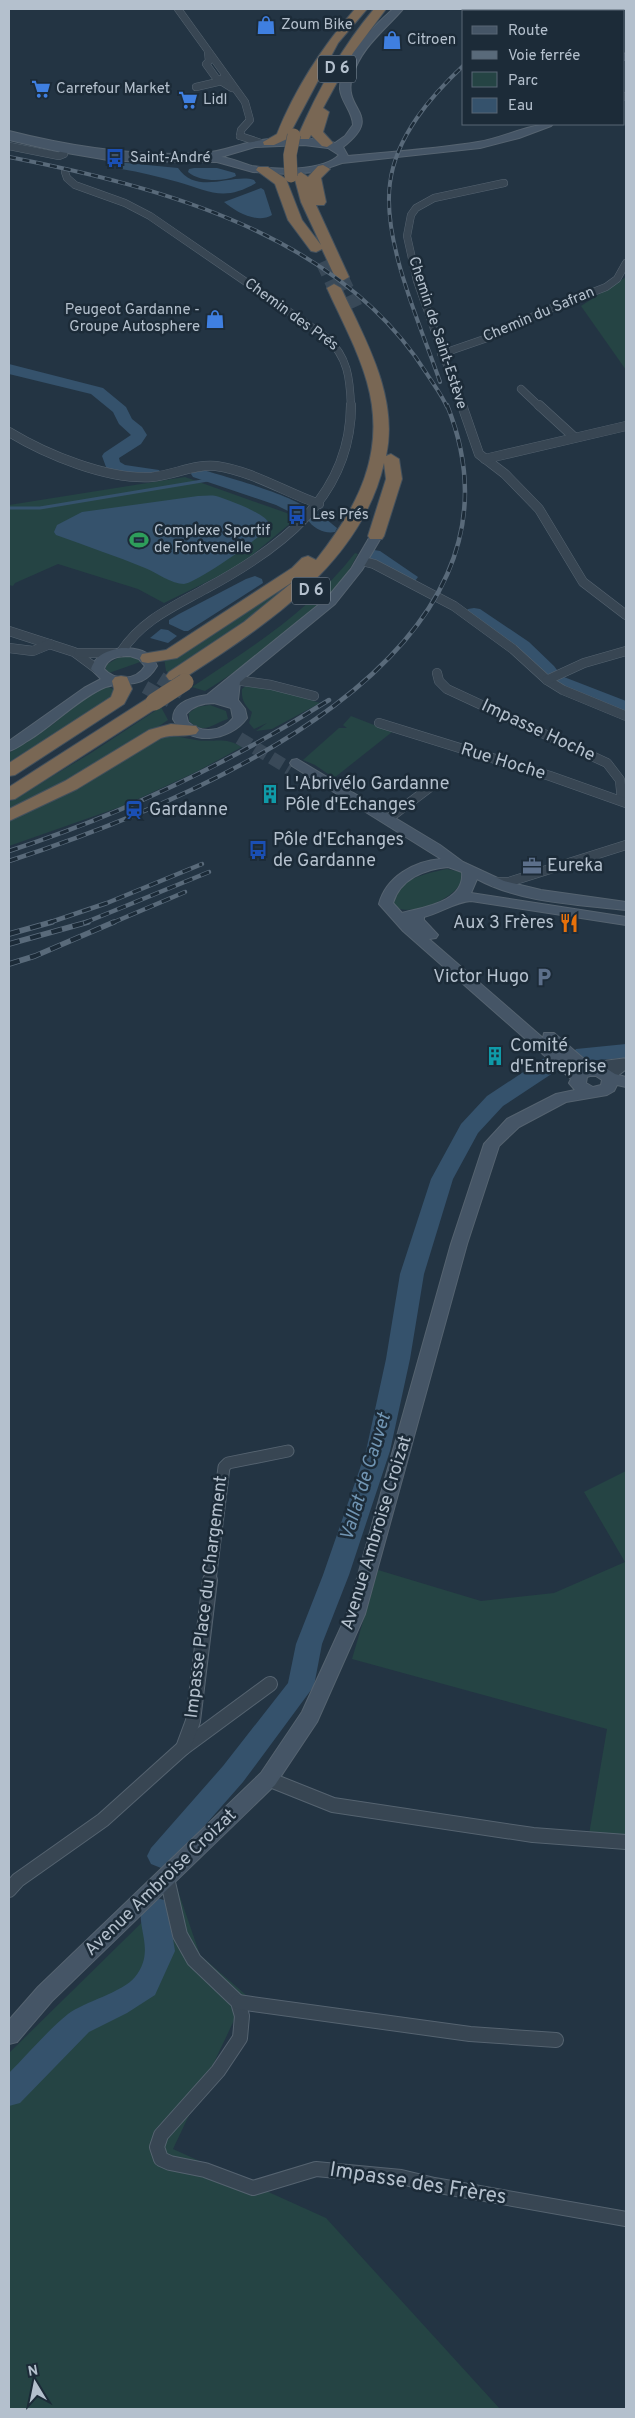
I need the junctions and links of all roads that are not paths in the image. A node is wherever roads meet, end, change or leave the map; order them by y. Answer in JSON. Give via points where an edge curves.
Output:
{"nodes":[{"id":1,"x":178,"y":9,"type":"edge"},
{"id":2,"x":361,"y":9,"type":"edge"},
{"id":3,"x":369,"y":9,"type":"edge"},
{"id":4,"x":380,"y":9,"type":"edge"},
{"id":5,"x":398,"y":9,"type":"edge"},
{"id":6,"x":208,"y":52,"type":"junction"},
{"id":7,"x":346,"y":54,"type":"junction"},
{"id":8,"x":222,"y":72,"type":"junction"},
{"id":9,"x":221,"y":81,"type":"junction"},
{"id":10,"x":196,"y":87,"type":"dead end"},
{"id":11,"x":237,"y":91,"type":"junction"},
{"id":12,"x":545,"y":125,"type":"edge"},
{"id":13,"x":299,"y":135,"type":"junction"},
{"id":14,"x":9,"y":136,"type":"edge"},
{"id":15,"x":240,"y":136,"type":"junction"},
{"id":16,"x":265,"y":143,"type":"junction"},
{"id":17,"x":9,"y":146,"type":"edge"},
{"id":18,"x":241,"y":149,"type":"junction"},
{"id":19,"x":337,"y":150,"type":"junction"},
{"id":20,"x":65,"y":154,"type":"junction"},
{"id":21,"x":237,"y":162,"type":"junction"},
{"id":22,"x":323,"y":168,"type":"junction"},
{"id":23,"x":263,"y":170,"type":"junction"},
{"id":24,"x":66,"y":174,"type":"dead end"},
{"id":25,"x":296,"y":176,"type":"junction"},
{"id":26,"x":504,"y":183,"type":"dead end"},
{"id":27,"x":316,"y":248,"type":"junction"},
{"id":28,"x":322,"y":262,"type":"tunnel mouth"},
{"id":29,"x":626,"y":263,"type":"edge"},
{"id":30,"x":338,"y":278,"type":"junction"},
{"id":31,"x":359,"y":313,"type":"tunnel mouth"},
{"id":32,"x":441,"y":354,"type":"junction"},
{"id":33,"x":521,"y":389,"type":"dead end"},
{"id":34,"x":626,"y":426,"type":"edge"},
{"id":35,"x":9,"y":432,"type":"edge"},
{"id":36,"x":574,"y":437,"type":"junction"},
{"id":37,"x":484,"y":459,"type":"junction"},
{"id":38,"x":391,"y":460,"type":"junction"},
{"id":39,"x":319,"y":504,"type":"junction"},
{"id":40,"x":354,"y":519,"type":"junction"},
{"id":41,"x":376,"y":536,"type":"joint"},
{"id":42,"x":359,"y":566,"type":"junction"},
{"id":43,"x":626,"y":615,"type":"edge"},
{"id":44,"x":9,"y":631,"type":"edge"},
{"id":45,"x":136,"y":633,"type":"junction"},
{"id":46,"x":50,"y":644,"type":"junction"},
{"id":47,"x":9,"y":648,"type":"edge"},
{"id":48,"x":626,"y":651,"type":"edge"},
{"id":49,"x":74,"y":652,"type":"junction"},
{"id":50,"x":118,"y":652,"type":"junction"},
{"id":51,"x":98,"y":669,"type":"junction"},
{"id":52,"x":163,"y":673,"type":"junction"},
{"id":53,"x":437,"y":673,"type":"dead end"},
{"id":54,"x":549,"y":679,"type":"junction"},
{"id":55,"x":122,"y":680,"type":"junction"},
{"id":56,"x":234,"y":681,"type":"junction"},
{"id":57,"x":314,"y":696,"type":"dead end"},
{"id":58,"x":154,"y":697,"type":"junction"},
{"id":59,"x":74,"y":699,"type":"junction"},
{"id":60,"x":205,"y":700,"type":"junction"},
{"id":61,"x":233,"y":705,"type":"junction"},
{"id":62,"x":180,"y":712,"type":"junction"},
{"id":63,"x":626,"y":716,"type":"edge"},
{"id":64,"x":379,"y":723,"type":"dead end"},
{"id":65,"x":190,"y":730,"type":"junction"},
{"id":66,"x":9,"y":747,"type":"edge"},
{"id":67,"x":9,"y":771,"type":"edge"},
{"id":68,"x":9,"y":782,"type":"edge"},
{"id":69,"x":430,"y":788,"type":"dead end"},
{"id":70,"x":9,"y":796,"type":"edge"},
{"id":71,"x":624,"y":802,"type":"edge"},
{"id":72,"x":9,"y":816,"type":"edge"},
{"id":73,"x":388,"y":820,"type":"junction"},
{"id":74,"x":626,"y":845,"type":"edge"},
{"id":75,"x":431,"y":866,"type":"junction"},
{"id":76,"x":463,"y":867,"type":"junction"},
{"id":77,"x":491,"y":882,"type":"junction"},
{"id":78,"x":456,"y":898,"type":"junction"},
{"id":79,"x":626,"y":906,"type":"edge"},
{"id":80,"x":395,"y":915,"type":"junction"},
{"id":81,"x":417,"y":915,"type":"junction"},
{"id":82,"x":626,"y":921,"type":"edge"},
{"id":83,"x":625,"y":1064,"type":"edge"},
{"id":84,"x":596,"y":1077,"type":"junction"},
{"id":85,"x":626,"y":1082,"type":"edge"},
{"id":86,"x":626,"y":1091,"type":"edge"},
{"id":87,"x":562,"y":1098,"type":"junction"},
{"id":88,"x":288,"y":1452,"type":"dead end"},
{"id":89,"x":270,"y":1684,"type":"dead end"},
{"id":90,"x":184,"y":1748,"type":"junction"},
{"id":91,"x":268,"y":1779,"type":"junction"},
{"id":92,"x":626,"y":1842,"type":"edge"},
{"id":93,"x":167,"y":1878,"type":"junction"},
{"id":94,"x":9,"y":1890,"type":"edge"},
{"id":95,"x":45,"y":1994,"type":"junction"},
{"id":96,"x":238,"y":2002,"type":"junction"},
{"id":97,"x":9,"y":2023,"type":"edge"},
{"id":98,"x":9,"y":2035,"type":"edge"},
{"id":99,"x":556,"y":2040,"type":"dead end"},
{"id":100,"x":626,"y":2219,"type":"edge"}],
"edges":[{"from":1,"to":6,"type":"street"},
{"from":2,"to":16,"type":"highway","via":[[333,42],[282,136]]},
{"from":3,"to":13,"type":"highway","number":"D 6","via":[[338,50],[305,108]]},
{"from":4,"to":7,"type":"highway","number":"D 6"},
{"from":5,"to":19,"type":"main road","via":[[374,31],[355,61],[345,90],[356,113],[358,127]]},
{"from":6,"to":8,"type":"street"},
{"from":6,"to":9,"type":"street","via":[[206,64]]},
{"from":7,"to":13,"type":"highway","number":"D 6"},
{"from":7,"to":19,"type":"highway","via":[[334,92],[317,126],[317,135]]},
{"from":8,"to":9,"type":"street"},
{"from":8,"to":11,"type":"street"},
{"from":9,"to":10,"type":"street"},
{"from":9,"to":11,"type":"street"},
{"from":11,"to":15,"type":"street","via":[[250,115]]},
{"from":12,"to":19,"type":"main road","via":[[487,144],[414,152]]},
{"from":13,"to":25,"type":"highway","number":"D 6"},
{"from":14,"to":18,"type":"main road","via":[[121,154],[204,156]]},
{"from":14,"to":20,"type":"main road"},
{"from":15,"to":16,"type":"street"},
{"from":15,"to":18,"type":"street"},
{"from":16,"to":18,"type":"main road"},
{"from":16,"to":19,"type":"main road"},
{"from":17,"to":20,"type":"street","via":[[59,156]]},
{"from":18,"to":21,"type":"main road","via":[[236,156]]},
{"from":19,"to":22,"type":"main road"},
{"from":20,"to":21,"type":"main road"},
{"from":21,"to":23,"type":"main road"},
{"from":22,"to":23,"type":"main road"},
{"from":22,"to":30,"type":"highway","via":[[314,175],[316,190],[332,236]]},
{"from":23,"to":27,"type":"highway","via":[[281,182],[295,220]]},
{"from":24,"to":39,"type":"street","name":"Chemin des Prés","via":[[76,185],[150,216],[340,348],[349,372],[351,436],[346,458]]},
{"from":25,"to":27,"type":"highway","number":"D 6","via":[[298,203]]},
{"from":25,"to":30,"type":"highway","number":"D 6"},
{"from":26,"to":32,"type":"street","name":"Chemin de Saint-Estève","via":[[434,198],[418,205],[411,215],[407,236],[411,259]]},
{"from":27,"to":28,"type":"highway","number":"D 6"},
{"from":29,"to":32,"type":"street","name":"Chemin du Safran","via":[[616,279],[606,287],[542,312],[493,336]]},
{"from":30,"to":40,"type":"highway","number":"D 6","via":[[374,381],[380,413],[381,436],[373,476]]},
{"from":31,"to":38,"type":"highway","number":"D 6","via":[[389,391],[394,421]]},
{"from":32,"to":37,"type":"street","name":"Chemin de Saint-Estève","via":[[479,454]]},
{"from":33,"to":36,"type":"street"},
{"from":34,"to":36,"type":"street"},
{"from":35,"to":39,"type":"street","via":[[42,450],[99,469],[150,477],[217,467]]},
{"from":36,"to":37,"type":"street"},
{"from":37,"to":43,"type":"street","via":[[505,474],[539,509],[583,582]]},
{"from":38,"to":41,"type":"highway","via":[[394,479]]},
{"from":38,"to":52,"type":"highway","number":"D 6","via":[[366,523],[327,575],[274,623]]},
{"from":39,"to":45,"type":"street","name":"Chemin des Prés","via":[[291,533],[255,561],[157,615]]},
{"from":40,"to":52,"type":"highway","via":[[298,571],[171,654]]},
{"from":40,"to":52,"type":"highway","number":"D 6","via":[[336,546],[293,593],[245,631]]},
{"from":41,"to":42,"type":"main road"},
{"from":42,"to":54,"type":"street","via":[[383,570],[454,606]]},
{"from":42,"to":56,"type":"main road","via":[[331,601]]},
{"from":44,"to":46,"type":"street"},
{"from":45,"to":50,"type":"street","name":"Chemin des Prés"},
{"from":45,"to":52,"type":"street"},
{"from":46,"to":47,"type":"street","via":[[34,650]]},
{"from":46,"to":49,"type":"street"},
{"from":48,"to":54,"type":"street","via":[[584,663]]},
{"from":49,"to":50,"type":"street"},
{"from":49,"to":51,"type":"street"},
{"from":50,"to":51,"type":"main road","via":[[98,662]]},
{"from":50,"to":52,"type":"main road"},
{"from":51,"to":55,"type":"main road","via":[[106,678]]},
{"from":51,"to":59,"type":"main road"},
{"from":52,"to":55,"type":"main road"},
{"from":52,"to":58,"type":"highway","number":"D 6","bridge":true},
{"from":52,"to":60,"type":"main road"},
{"from":53,"to":71,"type":"street","name":"Impasse Hoche","via":[[439,681],[447,689],[607,763],[622,782]]},
{"from":54,"to":63,"type":"street","via":[[563,690]]},
{"from":55,"to":58,"type":"main road"},
{"from":55,"to":59,"type":"main road","via":[[95,685]]},
{"from":55,"to":67,"type":"highway","via":[[123,689],[118,700]]},
{"from":56,"to":57,"type":"street","via":[[271,685]]},
{"from":56,"to":60,"type":"main road"},
{"from":56,"to":61,"type":"main road","via":[[230,700]]},
{"from":58,"to":62,"type":"main road"},
{"from":58,"to":68,"type":"highway","number":"D 6"},
{"from":58,"to":70,"type":"highway","number":"D 6"},
{"from":59,"to":66,"type":"main road","via":[[54,717]]},
{"from":60,"to":61,"type":"main road","via":[[222,700]]},
{"from":60,"to":62,"type":"main road","via":[[184,707]]},
{"from":61,"to":65,"type":"main road","via":[[240,713],[241,731],[204,733]]},
{"from":62,"to":65,"type":"main road","via":[[182,724]]},
{"from":64,"to":71,"type":"street","name":"Rue Hoche"},
{"from":65,"to":72,"type":"highway","via":[[171,729],[155,734],[71,785]]},
{"from":69,"to":73,"type":"street"},
{"from":73,"to":75,"type":"main road","via":[[294,766],[420,850],[432,860]]},
{"from":73,"to":76,"type":"main road"},
{"from":74,"to":77,"type":"street","via":[[509,882]]},
{"from":75,"to":76,"type":"main road"},
{"from":75,"to":80,"type":"main road","via":[[405,876],[391,887],[386,904]]},
{"from":76,"to":77,"type":"main road"},
{"from":76,"to":78,"type":"main road","via":[[471,877],[470,884]]},
{"from":77,"to":79,"type":"main road"},
{"from":78,"to":81,"type":"main road","via":[[438,909]]},
{"from":78,"to":82,"type":"main road","via":[[471,897]]},
{"from":80,"to":81,"type":"main road"},
{"from":80,"to":84,"type":"main road"},
{"from":81,"to":84,"type":"main road","via":[[417,921],[430,934]]},
{"from":83,"to":84,"type":"street"},
{"from":84,"to":85,"type":"main road"},
{"from":84,"to":86,"type":"main road"},
{"from":84,"to":87,"type":"main road","name":"Avenue Ambroise Croizat"},
{"from":84,"to":87,"type":"main road","name":"Avenue Ambroise Croizat","via":[[602,1092]]},
{"from":87,"to":91,"type":"main road","name":"Avenue Ambroise Croizat","via":[[513,1123],[492,1144],[459,1244],[356,1614],[310,1716]]},
{"from":88,"to":90,"type":"street","name":"Impasse Place du Chargement","via":[[228,1463],[224,1467],[193,1721]]},
{"from":89,"to":90,"type":"street"},
{"from":90,"to":94,"type":"street","name":"Impasse Place du Chargement","via":[[103,1820],[18,1880]]},
{"from":91,"to":92,"type":"street","via":[[333,1805],[370,1812],[533,1835]]},
{"from":91,"to":93,"type":"main road","name":"Avenue Ambroise Croizat"},
{"from":93,"to":95,"type":"main road","name":"Avenue Ambroise Croizat"},
{"from":93,"to":96,"type":"street","via":[[180,1935],[194,1960]]},
{"from":95,"to":97,"type":"main road","name":"Avenue Ambroise Croizat"},
{"from":95,"to":98,"type":"main road","name":"Avenue Ambroise Croizat"},
{"from":96,"to":99,"type":"street","via":[[470,2034],[492,2033]]},
{"from":96,"to":100,"type":"street","name":"Impasse des Frères","via":[[242,2016],[240,2038],[218,2070],[162,2135],[157,2147],[161,2158],[253,2188],[316,2169],[401,2177]]}]}
